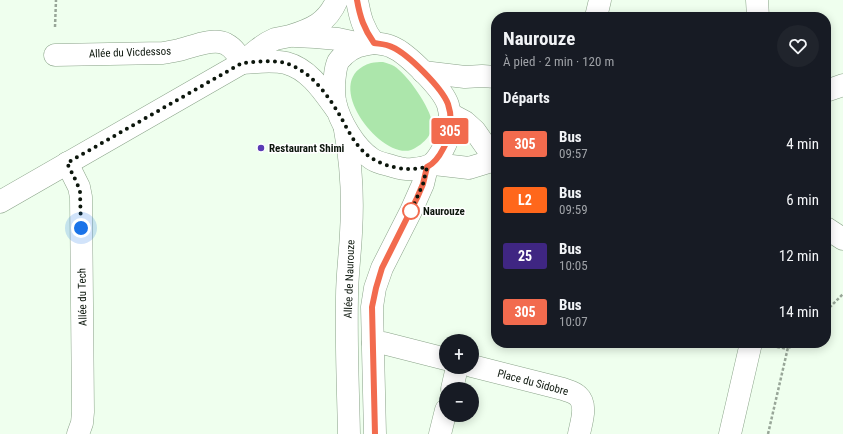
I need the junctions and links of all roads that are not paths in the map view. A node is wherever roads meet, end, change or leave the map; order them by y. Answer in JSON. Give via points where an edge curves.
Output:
{"nodes":[{"id":1,"x":337,"y":0,"type":"edge"},
{"id":2,"x":357,"y":0,"type":"edge"},
{"id":3,"x":600,"y":0,"type":"edge"},
{"id":4,"x":757,"y":0,"type":"edge"},
{"id":5,"x":597,"y":12,"type":"edge"},
{"id":6,"x":758,"y":12,"type":"edge"},
{"id":7,"x":289,"y":36,"type":"junction"},
{"id":8,"x":338,"y":39,"type":"junction"},
{"id":9,"x":368,"y":44,"type":"junction"},
{"id":10,"x":55,"y":55,"type":"dead end"},
{"id":11,"x":338,"y":62,"type":"junction"},
{"id":12,"x":242,"y":63,"type":"junction"},
{"id":13,"x":423,"y":72,"type":"junction"},
{"id":14,"x":491,"y":77,"type":"edge"},
{"id":15,"x":831,"y":83,"type":"edge"},
{"id":16,"x":843,"y":85,"type":"edge"},
{"id":17,"x":831,"y":89,"type":"edge"},
{"id":18,"x":450,"y":114,"type":"junction"},
{"id":19,"x":342,"y":120,"type":"junction"},
{"id":20,"x":491,"y":155,"type":"edge"},
{"id":21,"x":491,"y":162,"type":"edge"},
{"id":22,"x":67,"y":163,"type":"junction"},
{"id":23,"x":430,"y":165,"type":"junction"},
{"id":24,"x":0,"y":202,"type":"edge"},
{"id":25,"x":831,"y":231,"type":"edge"},
{"id":26,"x":843,"y":239,"type":"edge"},
{"id":27,"x":373,"y":343,"type":"junction"},
{"id":28,"x":750,"y":348,"type":"edge"},
{"id":29,"x":439,"y":357,"type":"edge"},
{"id":30,"x":479,"y":368,"type":"edge"},
{"id":31,"x":443,"y":422,"type":"edge"},
{"id":32,"x":78,"y":434,"type":"edge"},
{"id":33,"x":349,"y":434,"type":"edge"},
{"id":34,"x":375,"y":434,"type":"edge"},
{"id":35,"x":440,"y":434,"type":"edge"},
{"id":36,"x":579,"y":434,"type":"edge"},
{"id":37,"x":730,"y":434,"type":"edge"}],
"edges":[{"from":1,"to":7,"type":"street","via":[[321,23]]},
{"from":1,"to":8,"type":"street"},
{"from":2,"to":9,"type":"street"},
{"from":3,"to":5,"type":"street"},
{"from":4,"to":6,"type":"street"},
{"from":7,"to":8,"type":"street"},
{"from":7,"to":12,"type":"street","via":[[274,40],[255,51]]},
{"from":8,"to":9,"type":"street"},
{"from":8,"to":11,"type":"street"},
{"from":9,"to":11,"type":"street","via":[[351,49]]},
{"from":9,"to":13,"type":"street","via":[[392,47]]},
{"from":10,"to":12,"type":"street","name":"Allée du Vicdessos","via":[[149,54],[220,42],[235,51]]},
{"from":11,"to":19,"type":"street","via":[[334,90]]},
{"from":12,"to":19,"type":"street","via":[[272,61],[287,63],[301,70],[322,90]]},
{"from":12,"to":22,"type":"street"},
{"from":13,"to":14,"type":"street","via":[[465,77]]},
{"from":13,"to":18,"type":"street","via":[[441,93]]},
{"from":15,"to":16,"type":"street"},
{"from":16,"to":17,"type":"street"},
{"from":18,"to":20,"type":"street","via":[[475,131]]},
{"from":18,"to":23,"type":"street","via":[[448,141]]},
{"from":19,"to":23,"type":"street","via":[[362,151],[373,159],[401,169]]},
{"from":19,"to":33,"type":"street","name":"Allée de Naurouze","via":[[349,149],[351,200],[347,297]]},
{"from":21,"to":23,"type":"street","via":[[469,168]]},
{"from":22,"to":24,"type":"street"},
{"from":22,"to":32,"type":"street","name":"Allée du Tech","via":[[81,197],[83,412]]},
{"from":23,"to":27,"type":"street","via":[[411,211],[382,268],[372,307]]},
{"from":25,"to":26,"type":"street"},
{"from":27,"to":29,"type":"street","via":[[383,343]]},
{"from":27,"to":34,"type":"street"},
{"from":28,"to":37,"type":"street"},
{"from":30,"to":36,"type":"street","name":"Place du Sidobre","via":[[563,389],[577,395],[582,401],[583,412]]},
{"from":31,"to":35,"type":"street"}]}
